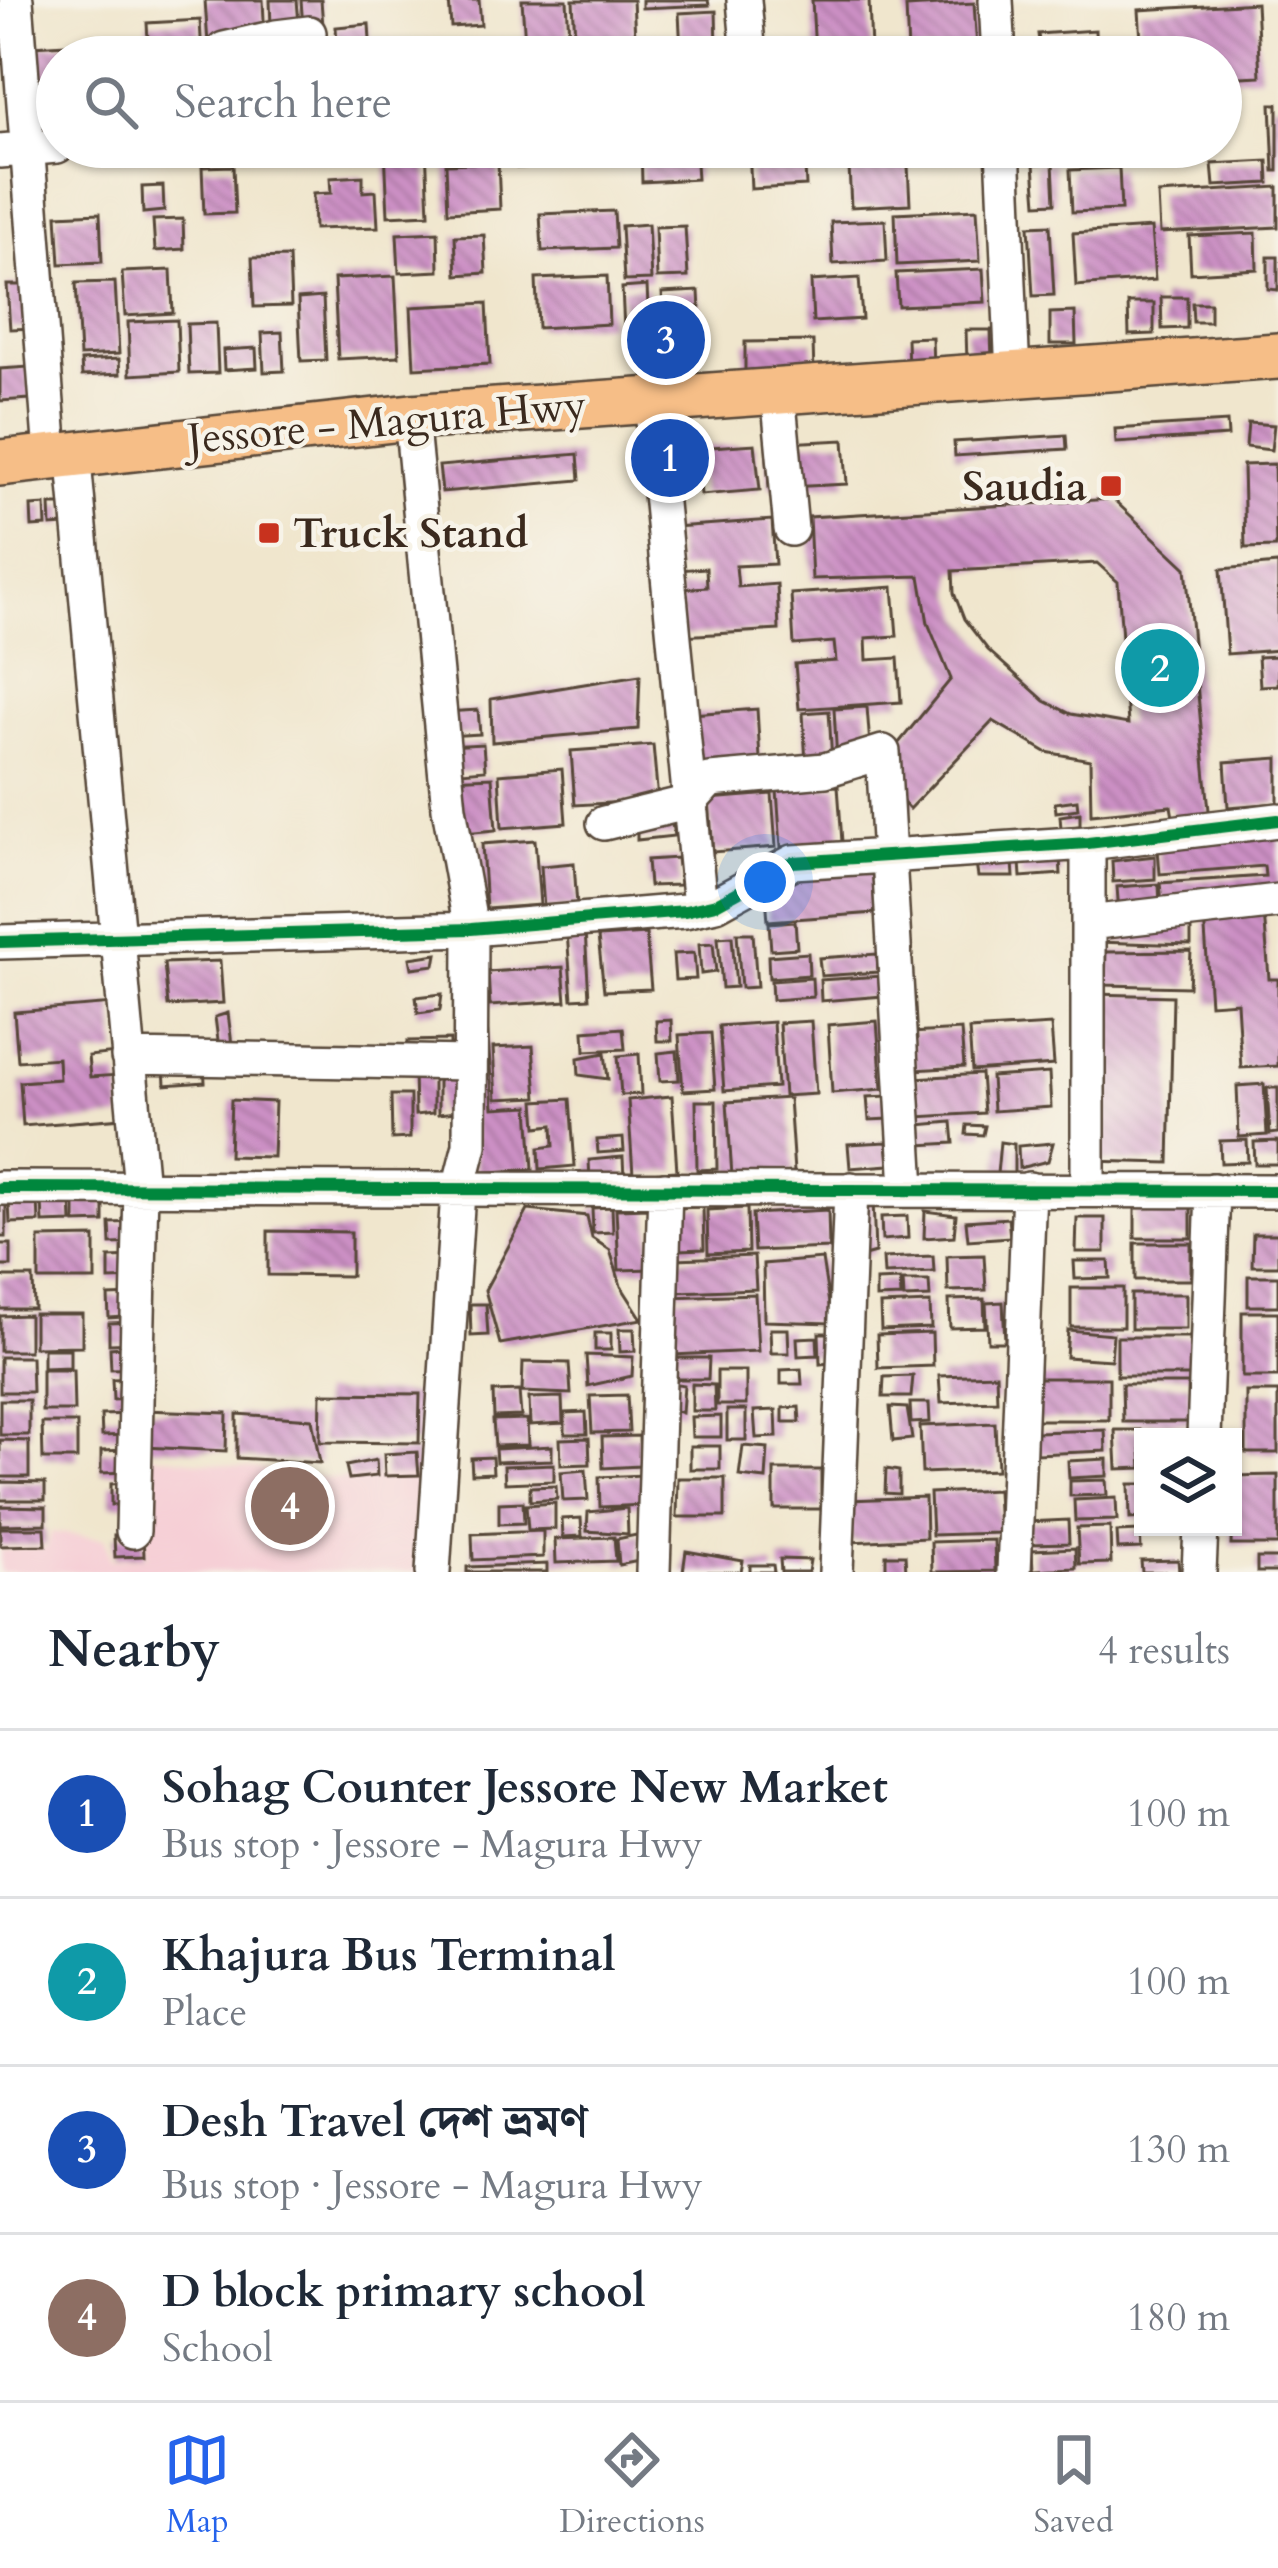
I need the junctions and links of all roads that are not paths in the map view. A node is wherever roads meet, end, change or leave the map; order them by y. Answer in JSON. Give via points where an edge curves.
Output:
{"nodes":[{"id":1,"x":16,"y":0,"type":"edge"},
{"id":2,"x":744,"y":0,"type":"edge"},
{"id":3,"x":996,"y":0,"type":"edge"},
{"id":4,"x":747,"y":36,"type":"edge"},
{"id":5,"x":998,"y":36,"type":"edge"},
{"id":6,"x":27,"y":149,"type":"edge"},
{"id":7,"x":1004,"y":168,"type":"edge"},
{"id":8,"x":1278,"y":356,"type":"edge"},
{"id":9,"x":1012,"y":375,"type":"junction"},
{"id":10,"x":778,"y":392,"type":"junction"},
{"id":11,"x":651,"y":400,"type":"junction"},
{"id":12,"x":411,"y":417,"type":"junction"},
{"id":13,"x":62,"y":453,"type":"junction"},
{"id":14,"x":0,"y":463,"type":"edge"},
{"id":15,"x":790,"y":529,"type":"dead end"},
{"id":16,"x":690,"y":802,"type":"junction"},
{"id":17,"x":1278,"y":820,"type":"edge"},
{"id":18,"x":604,"y":823,"type":"dead end"},
{"id":19,"x":1088,"y":843,"type":"junction"},
{"id":20,"x":889,"y":854,"type":"junction"},
{"id":21,"x":1278,"y":901,"type":"edge"},
{"id":22,"x":700,"y":907,"type":"junction"},
{"id":23,"x":1088,"y":922,"type":"junction"},
{"id":24,"x":470,"y":929,"type":"junction"},
{"id":25,"x":117,"y":934,"type":"junction"},
{"id":26,"x":0,"y":941,"type":"edge"},
{"id":27,"x":128,"y":1057,"type":"junction"},
{"id":28,"x":470,"y":1063,"type":"junction"},
{"id":29,"x":0,"y":1188,"type":"edge"},
{"id":30,"x":141,"y":1189,"type":"junction"},
{"id":31,"x":665,"y":1189,"type":"junction"},
{"id":32,"x":851,"y":1189,"type":"junction"},
{"id":33,"x":908,"y":1189,"type":"junction"},
{"id":34,"x":1029,"y":1189,"type":"junction"},
{"id":35,"x":1088,"y":1190,"type":"junction"},
{"id":36,"x":1213,"y":1190,"type":"junction"},
{"id":37,"x":1278,"y":1190,"type":"edge"},
{"id":38,"x":458,"y":1192,"type":"junction"},
{"id":39,"x":1204,"y":1428,"type":"edge"},
{"id":40,"x":133,"y":1531,"type":"dead end"},
{"id":41,"x":1201,"y":1536,"type":"edge"},
{"id":42,"x":433,"y":1572,"type":"edge"},
{"id":43,"x":653,"y":1572,"type":"edge"},
{"id":44,"x":836,"y":1572,"type":"edge"},
{"id":45,"x":1014,"y":1572,"type":"edge"},
{"id":46,"x":1199,"y":1572,"type":"edge"}],
"edges":[{"from":1,"to":6,"type":"street"},
{"from":2,"to":4,"type":"street"},
{"from":3,"to":5,"type":"street"},
{"from":6,"to":13,"type":"street"},
{"from":7,"to":9,"type":"street"},
{"from":8,"to":9,"type":"highway","name":"Jessore - Magura Hwy"},
{"from":9,"to":10,"type":"highway","name":"Jessore - Magura Hwy"},
{"from":10,"to":11,"type":"highway","name":"Jessore - Magura Hwy"},
{"from":10,"to":15,"type":"street"},
{"from":11,"to":12,"type":"highway","name":"Jessore - Magura Hwy"},
{"from":11,"to":16,"type":"street"},
{"from":12,"to":13,"type":"highway","name":"Jessore - Magura Hwy"},
{"from":12,"to":24,"type":"street","via":[[449,808]]},
{"from":13,"to":14,"type":"highway","name":"Jessore - Magura Hwy"},
{"from":13,"to":25,"type":"street"},
{"from":16,"to":18,"type":"street"},
{"from":16,"to":20,"type":"street","via":[[710,780],[825,770],[883,752]]},
{"from":16,"to":22,"type":"street"},
{"from":17,"to":19,"type":"street"},
{"from":19,"to":20,"type":"street"},
{"from":19,"to":23,"type":"street"},
{"from":20,"to":22,"type":"street","via":[[793,862]]},
{"from":20,"to":33,"type":"street"},
{"from":21,"to":23,"type":"street"},
{"from":22,"to":24,"type":"street"},
{"from":23,"to":35,"type":"street"},
{"from":24,"to":25,"type":"street"},
{"from":24,"to":28,"type":"street"},
{"from":25,"to":26,"type":"street"},
{"from":25,"to":27,"type":"street"},
{"from":27,"to":28,"type":"street"},
{"from":27,"to":30,"type":"street"},
{"from":28,"to":38,"type":"street","via":[[470,1145]]},
{"from":29,"to":30,"type":"street"},
{"from":30,"to":38,"type":"street"},
{"from":30,"to":40,"type":"street"},
{"from":31,"to":32,"type":"street"},
{"from":31,"to":38,"type":"street"},
{"from":31,"to":43,"type":"street"},
{"from":32,"to":33,"type":"street"},
{"from":32,"to":44,"type":"street"},
{"from":33,"to":34,"type":"street"},
{"from":34,"to":35,"type":"street"},
{"from":34,"to":45,"type":"street"},
{"from":35,"to":36,"type":"street"},
{"from":36,"to":37,"type":"street"},
{"from":36,"to":39,"type":"street"},
{"from":38,"to":42,"type":"street"},
{"from":41,"to":46,"type":"street"}]}
